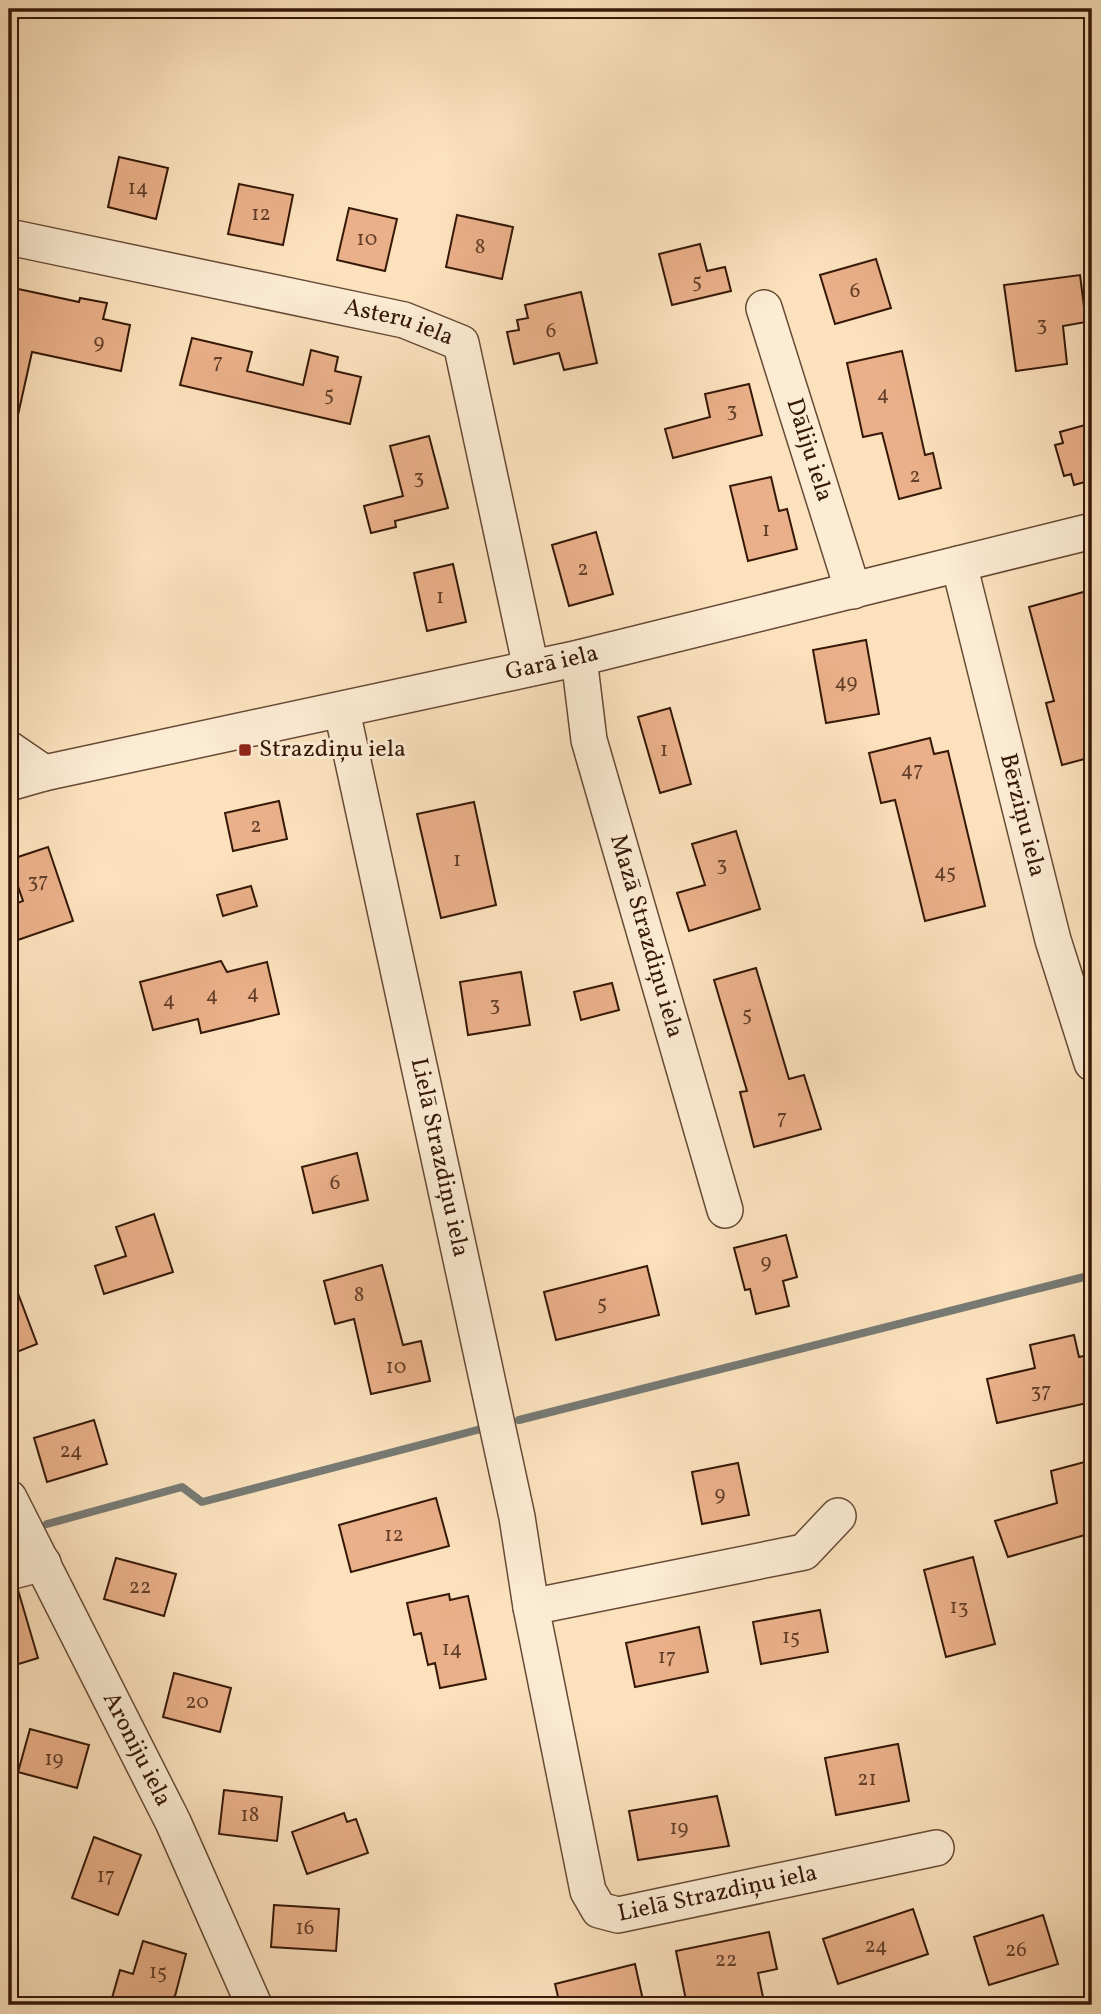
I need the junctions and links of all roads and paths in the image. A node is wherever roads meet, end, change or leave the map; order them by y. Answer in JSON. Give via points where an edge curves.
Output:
{"nodes":[{"id":1,"x":9,"y":237,"type":"edge"},
{"id":2,"x":764,"y":308,"type":"dead end"},
{"id":3,"x":1092,"y":531,"type":"edge"},
{"id":4,"x":959,"y":565,"type":"junction"},
{"id":5,"x":853,"y":591,"type":"junction"},
{"id":6,"x":579,"y":658,"type":"junction"},
{"id":7,"x":531,"y":668,"type":"junction"},
{"id":8,"x":342,"y":711,"type":"junction"},
{"id":9,"x":9,"y":749,"type":"edge"},
{"id":10,"x":44,"y":773,"type":"junction"},
{"id":11,"x":9,"y":783,"type":"edge"},
{"id":12,"x":1092,"y":1063,"type":"edge"},
{"id":13,"x":725,"y":1210,"type":"dead end"},
{"id":14,"x":9,"y":1498,"type":"edge"},
{"id":15,"x":838,"y":1516,"type":"dead end"},
{"id":16,"x":43,"y":1563,"type":"junction"},
{"id":17,"x":9,"y":1572,"type":"edge"},
{"id":18,"x":531,"y":1606,"type":"junction"},
{"id":19,"x":936,"y":1848,"type":"dead end"},
{"id":20,"x":254,"y":2005,"type":"edge"}],
"edges":[{"from":1,"to":7,"type":"street","name":"Asteru iela","via":[[404,320],[461,343]]},
{"from":2,"to":5,"type":"street","name":"Dāliju iela"},
{"from":3,"to":4,"type":"street","name":"Garā iela"},
{"from":4,"to":5,"type":"street","name":"Garā iela"},
{"from":4,"to":12,"type":"street","name":"Bērziņu iela","via":[[1053,940]]},
{"from":5,"to":6,"type":"street","name":"Garā iela"},
{"from":6,"to":7,"type":"street","name":"Garā iela"},
{"from":6,"to":13,"type":"street","name":"Mazā Strazdiņu iela","via":[[589,740]]},
{"from":7,"to":8,"type":"street","name":"Garā iela"},
{"from":8,"to":10,"type":"street","name":"Garā iela"},
{"from":8,"to":18,"type":"street","name":"Lielā Strazdiņu iela","via":[[517,1517]]},
{"from":9,"to":10,"type":"street"},
{"from":10,"to":11,"type":"street","name":"Garā iela"},
{"from":14,"to":16,"type":"street","name":"Aroniju iela"},
{"from":15,"to":18,"type":"street","via":[[804,1552]]},
{"from":16,"to":17,"type":"street"},
{"from":16,"to":20,"type":"street","name":"Aroniju iela","via":[[173,1822]]},
{"from":18,"to":19,"type":"street","name":"Lielā Strazdiņu iela","via":[[588,1891],[599,1910],[618,1915]]}]}
